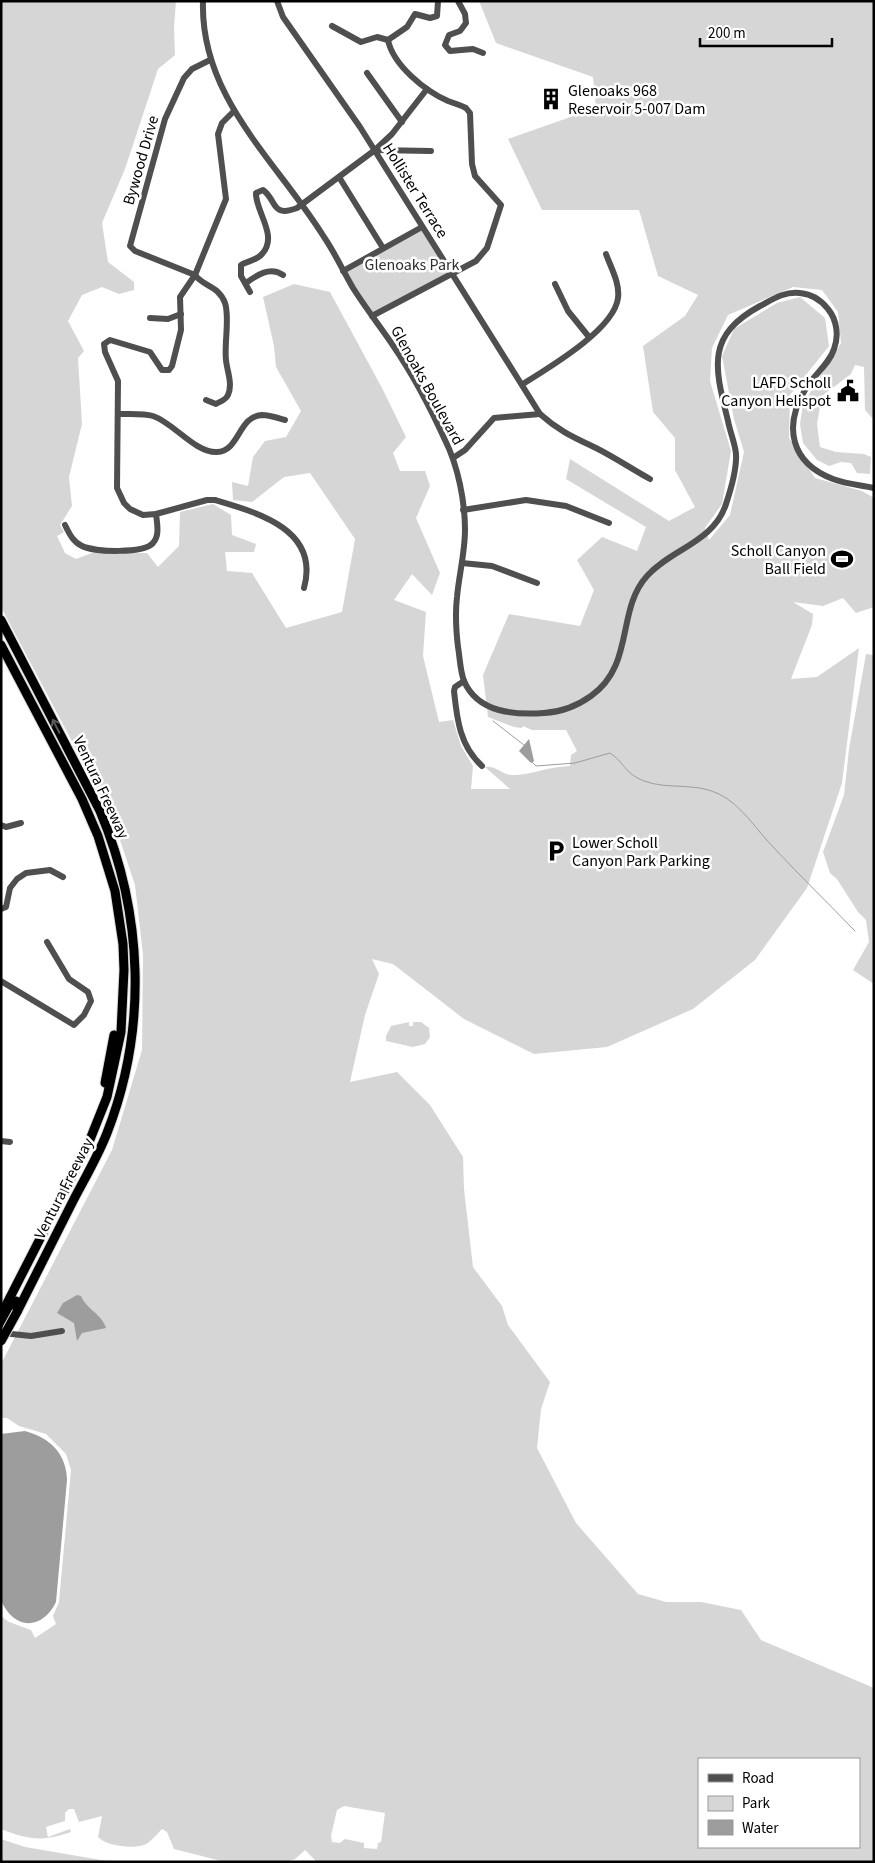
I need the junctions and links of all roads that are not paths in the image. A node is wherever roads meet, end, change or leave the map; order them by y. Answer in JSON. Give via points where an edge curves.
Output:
{"nodes":[{"id":1,"x":204,"y":1,"type":"edge"},
{"id":2,"x":277,"y":1,"type":"edge"},
{"id":3,"x":438,"y":1,"type":"edge"},
{"id":4,"x":458,"y":1,"type":"edge"},
{"id":5,"x":332,"y":26,"type":"dead end"},
{"id":6,"x":388,"y":40,"type":"junction"},
{"id":7,"x":483,"y":53,"type":"dead end"},
{"id":8,"x":210,"y":60,"type":"junction"},
{"id":9,"x":367,"y":73,"type":"dead end"},
{"id":10,"x":427,"y":89,"type":"junction"},
{"id":11,"x":234,"y":111,"type":"junction"},
{"id":12,"x":402,"y":122,"type":"junction"},
{"id":13,"x":375,"y":150,"type":"junction"},
{"id":14,"x":431,"y":151,"type":"dead end"},
{"id":15,"x":339,"y":177,"type":"junction"},
{"id":16,"x":301,"y":204,"type":"junction"},
{"id":17,"x":422,"y":227,"type":"junction"},
{"id":18,"x":383,"y":248,"type":"junction"},
{"id":19,"x":606,"y":254,"type":"dead end"},
{"id":20,"x":343,"y":271,"type":"junction"},
{"id":21,"x":452,"y":274,"type":"junction"},
{"id":22,"x":195,"y":275,"type":"junction"},
{"id":23,"x":283,"y":275,"type":"dead end"},
{"id":24,"x":246,"y":283,"type":"junction"},
{"id":25,"x":555,"y":284,"type":"dead end"},
{"id":26,"x":250,"y":292,"type":"dead end"},
{"id":27,"x":181,"y":314,"type":"junction"},
{"id":28,"x":372,"y":316,"type":"junction"},
{"id":29,"x":150,"y":318,"type":"dead end"},
{"id":30,"x":590,"y":337,"type":"junction"},
{"id":31,"x":522,"y":384,"type":"junction"},
{"id":32,"x":206,"y":400,"type":"dead end"},
{"id":33,"x":119,"y":414,"type":"junction"},
{"id":34,"x":540,"y":414,"type":"junction"},
{"id":35,"x":285,"y":420,"type":"dead end"},
{"id":36,"x":453,"y":458,"type":"junction"},
{"id":37,"x":650,"y":479,"type":"dead end"},
{"id":38,"x":874,"y":488,"type":"edge"},
{"id":39,"x":463,"y":510,"type":"junction"},
{"id":40,"x":156,"y":514,"type":"junction"},
{"id":41,"x":609,"y":522,"type":"dead end"},
{"id":42,"x":65,"y":525,"type":"dead end"},
{"id":43,"x":462,"y":562,"type":"junction"},
{"id":44,"x":537,"y":582,"type":"dead end"},
{"id":45,"x":304,"y":588,"type":"dead end"},
{"id":46,"x":1,"y":620,"type":"edge"},
{"id":47,"x":1,"y":630,"type":"edge"},
{"id":48,"x":1,"y":644,"type":"edge"},
{"id":49,"x":1,"y":652,"type":"edge"},
{"id":50,"x":464,"y":681,"type":"junction"},
{"id":51,"x":36,"y":689,"type":"junction"},
{"id":52,"x":482,"y":766,"type":"dead end"},
{"id":53,"x":21,"y":823,"type":"dead end"},
{"id":54,"x":1,"y":825,"type":"edge"},
{"id":55,"x":63,"y":877,"type":"dead end"},
{"id":56,"x":1,"y":909,"type":"edge"},
{"id":57,"x":47,"y":942,"type":"dead end"},
{"id":58,"x":1,"y":981,"type":"edge"},
{"id":59,"x":1,"y":1141,"type":"edge"},
{"id":60,"x":10,"y":1142,"type":"dead end"},
{"id":61,"x":1,"y":1303,"type":"edge"},
{"id":62,"x":14,"y":1311,"type":"junction"},
{"id":63,"x":1,"y":1315,"type":"edge"},
{"id":64,"x":1,"y":1331,"type":"edge"},
{"id":65,"x":62,"y":1331,"type":"dead end"},
{"id":66,"x":1,"y":1341,"type":"edge"}],
"edges":[{"from":1,"to":8,"type":"street","name":"Glenoaks Boulevard","via":[[204,32]]},
{"from":2,"to":13,"type":"street","name":"Hollister Terrace","via":[[283,17]]},
{"from":3,"to":6,"type":"street","via":[[438,16],[430,18],[415,14],[407,27]]},
{"from":4,"to":7,"type":"street","via":[[466,23],[460,31],[449,35],[444,45],[450,50]]},
{"from":5,"to":6,"type":"street","via":[[361,42],[377,37]]},
{"from":6,"to":10,"type":"street","via":[[400,66]]},
{"from":8,"to":11,"type":"street","name":"Glenoaks Boulevard"},
{"from":8,"to":22,"type":"street","name":"Bywood Drive","via":[[192,69],[184,78],[165,119],[130,244],[135,251]]},
{"from":9,"to":12,"type":"street"},
{"from":10,"to":12,"type":"street"},
{"from":10,"to":21,"type":"street","via":[[466,108],[470,114],[475,176],[502,205],[487,248],[476,261]]},
{"from":11,"to":16,"type":"street","name":"Glenoaks Boulevard"},
{"from":11,"to":22,"type":"street","via":[[222,123],[218,134],[226,199]]},
{"from":12,"to":13,"type":"street"},
{"from":13,"to":14,"type":"street"},
{"from":13,"to":15,"type":"street"},
{"from":13,"to":17,"type":"street","name":"Hollister Terrace"},
{"from":15,"to":16,"type":"street"},
{"from":15,"to":18,"type":"street"},
{"from":16,"to":20,"type":"street","name":"Glenoaks Boulevard"},
{"from":16,"to":24,"type":"street","via":[[284,211],[275,207],[263,190],[256,193],[268,242],[261,256],[242,265],[241,276]]},
{"from":17,"to":18,"type":"street"},
{"from":17,"to":21,"type":"street","name":"Hollister Terrace"},
{"from":18,"to":20,"type":"street"},
{"from":19,"to":30,"type":"street","via":[[616,280],[618,299],[613,314]]},
{"from":20,"to":28,"type":"street","name":"Glenoaks Boulevard"},
{"from":21,"to":28,"type":"street"},
{"from":21,"to":31,"type":"street","name":"Hollister Terrace"},
{"from":22,"to":27,"type":"street","via":[[180,297]]},
{"from":22,"to":32,"type":"street","via":[[220,292],[226,304],[229,394],[216,404]]},
{"from":23,"to":24,"type":"street","via":[[273,271],[262,272]]},
{"from":24,"to":26,"type":"street"},
{"from":25,"to":30,"type":"street","via":[[568,311]]},
{"from":27,"to":29,"type":"street","via":[[168,319]]},
{"from":27,"to":33,"type":"street","via":[[178,344],[169,370],[159,369],[150,352],[110,340],[104,345],[118,381]]},
{"from":28,"to":36,"type":"street","name":"Glenoaks Boulevard","via":[[407,369]]},
{"from":30,"to":31,"type":"street","via":[[562,360]]},
{"from":31,"to":34,"type":"street","name":"Hollister Terrace"},
{"from":33,"to":35,"type":"street","via":[[155,416],[202,448],[215,452],[228,448],[251,418],[262,415]]},
{"from":33,"to":40,"type":"street","via":[[116,488],[130,510],[143,515]]},
{"from":34,"to":36,"type":"street","via":[[494,418],[465,450]]},
{"from":34,"to":37,"type":"street","name":"Hollister Terrace","via":[[568,436]]},
{"from":36,"to":39,"type":"street","name":"Glenoaks Boulevard"},
{"from":38,"to":50,"type":"street","via":[[827,477],[810,466],[798,452],[792,432],[794,412],[808,385],[832,354],[835,324],[829,309],[817,298],[794,292],[776,298],[732,325],[719,349],[720,382],[736,452],[734,474],[722,515],[701,538],[658,567],[639,588],[619,657],[608,681],[577,705],[551,713],[496,710],[482,702]]},
{"from":39,"to":41,"type":"street","via":[[526,500],[566,506]]},
{"from":39,"to":43,"type":"street","name":"Glenoaks Boulevard","via":[[465,537]]},
{"from":40,"to":42,"type":"street","via":[[158,532],[155,542],[139,550],[100,550],[81,546]]},
{"from":40,"to":45,"type":"street","via":[[215,500],[278,524],[296,538],[304,552],[307,566]]},
{"from":43,"to":44,"type":"street","via":[[492,566]]},
{"from":43,"to":50,"type":"street","name":"Glenoaks Boulevard","via":[[455,620]]},
{"from":46,"to":51,"type":"highway","name":"Ventura Freeway"},
{"from":47,"to":51,"type":"highway","via":[[26,678]]},
{"from":48,"to":63,"type":"highway","via":[[98,836],[115,891],[124,970],[121,1032],[107,1098],[87,1147]]},
{"from":49,"to":61,"type":"highway","name":"Ventura Freeway","via":[[85,817],[96,846],[112,903],[120,970],[111,1055],[90,1129]]},
{"from":50,"to":52,"type":"street","via":[[454,691],[462,739],[470,755]]},
{"from":62,"to":51,"type":"highway","name":"Ventura Freeway","one_way":true,"via":[[106,1134],[129,1060],[136,997],[134,948],[127,900],[112,841],[100,811]]},
{"from":53,"to":54,"type":"street"},
{"from":55,"to":56,"type":"street","via":[[50,870],[26,873],[10,888],[6,907]]},
{"from":57,"to":58,"type":"street","via":[[69,979],[88,992],[91,1002],[74,1025]]},
{"from":59,"to":60,"type":"street"},
{"from":62,"to":64,"type":"highway"},
{"from":62,"to":66,"type":"highway","name":"Ventura Freeway","bridge":true},
{"from":64,"to":65,"type":"street","via":[[31,1336]]}]}
